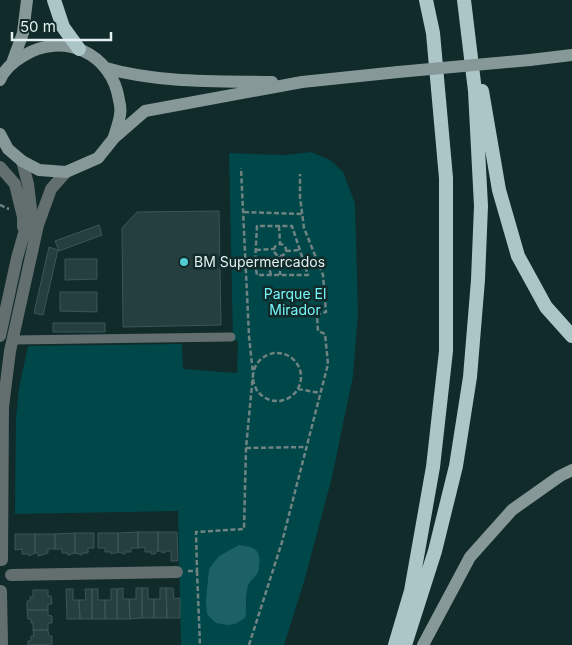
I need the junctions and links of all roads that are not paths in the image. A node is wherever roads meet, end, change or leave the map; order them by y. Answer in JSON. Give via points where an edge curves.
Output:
{"nodes":[{"id":1,"x":27,"y":0,"type":"edge"},
{"id":2,"x":54,"y":0,"type":"edge"},
{"id":3,"x":426,"y":0,"type":"edge"},
{"id":4,"x":465,"y":0,"type":"edge"},
{"id":5,"x":79,"y":49,"type":"junction"},
{"id":6,"x":572,"y":55,"type":"edge"},
{"id":7,"x":12,"y":63,"type":"junction"},
{"id":8,"x":106,"y":68,"type":"junction"},
{"id":9,"x":0,"y":80,"type":"edge"},
{"id":10,"x":302,"y":82,"type":"junction"},
{"id":11,"x":0,"y":134,"type":"edge"},
{"id":12,"x":114,"y":138,"type":"junction"},
{"id":13,"x":22,"y":161,"type":"junction"},
{"id":14,"x":0,"y":167,"type":"edge"},
{"id":15,"x":66,"y":172,"type":"junction"},
{"id":16,"x":23,"y":237,"type":"junction"},
{"id":17,"x":16,"y":326,"type":"junction"},
{"id":18,"x":1,"y":329,"type":"edge"},
{"id":19,"x":572,"y":336,"type":"edge"},
{"id":20,"x":231,"y":337,"type":"dead end"},
{"id":21,"x":13,"y":340,"type":"junction"},
{"id":22,"x":572,"y":470,"type":"edge"},
{"id":23,"x":1,"y":560,"type":"edge"},
{"id":24,"x":176,"y":572,"type":"road end"},
{"id":25,"x":11,"y":575,"type":"junction"},
{"id":26,"x":0,"y":591,"type":"edge"},
{"id":27,"x":2,"y":645,"type":"edge"},
{"id":28,"x":395,"y":645,"type":"edge"},
{"id":29,"x":405,"y":645,"type":"edge"},
{"id":30,"x":423,"y":645,"type":"edge"}],
"edges":[{"from":1,"to":7,"type":"main road","via":[[23,34]]},
{"from":2,"to":5,"type":"highway","via":[[63,27]]},
{"from":3,"to":28,"type":"highway","via":[[433,33],[446,178],[446,351],[433,467],[411,591]]},
{"from":4,"to":19,"type":"highway","via":[[499,190],[518,256],[546,307]]},
{"from":4,"to":29,"type":"highway","via":[[475,91],[480,206],[470,378],[456,466],[435,551]]},
{"from":5,"to":7,"type":"main road","via":[[54,45],[35,49]]},
{"from":5,"to":8,"type":"main road","via":[[98,59]]},
{"from":6,"to":10,"type":"main road","bridge":true},
{"from":7,"to":9,"type":"main road"},
{"from":8,"to":10,"type":"main road","via":[[126,74],[214,81]]},
{"from":8,"to":12,"type":"main road","via":[[117,87],[121,113]]},
{"from":10,"to":12,"type":"main road","via":[[146,111]]},
{"from":11,"to":13,"type":"main road","via":[[8,149]]},
{"from":12,"to":15,"type":"main road","via":[[98,158]]},
{"from":13,"to":15,"type":"main road","via":[[39,170]]},
{"from":13,"to":16,"type":"street","via":[[31,209]]},
{"from":14,"to":16,"type":"street","via":[[15,184],[23,216]]},
{"from":15,"to":17,"type":"street","via":[[51,189],[38,225]]},
{"from":16,"to":18,"type":"street"},
{"from":17,"to":18,"type":"street"},
{"from":17,"to":21,"type":"street"},
{"from":20,"to":21,"type":"street"},
{"from":21,"to":23,"type":"street","via":[[3,407]]},
{"from":22,"to":30,"type":"main road","via":[[512,510],[470,557]]},
{"from":23,"to":25,"type":"street","via":[[10,567]]},
{"from":24,"to":25,"type":"street"},
{"from":25,"to":26,"type":"street","via":[[10,582]]},
{"from":26,"to":27,"type":"street"}]}
